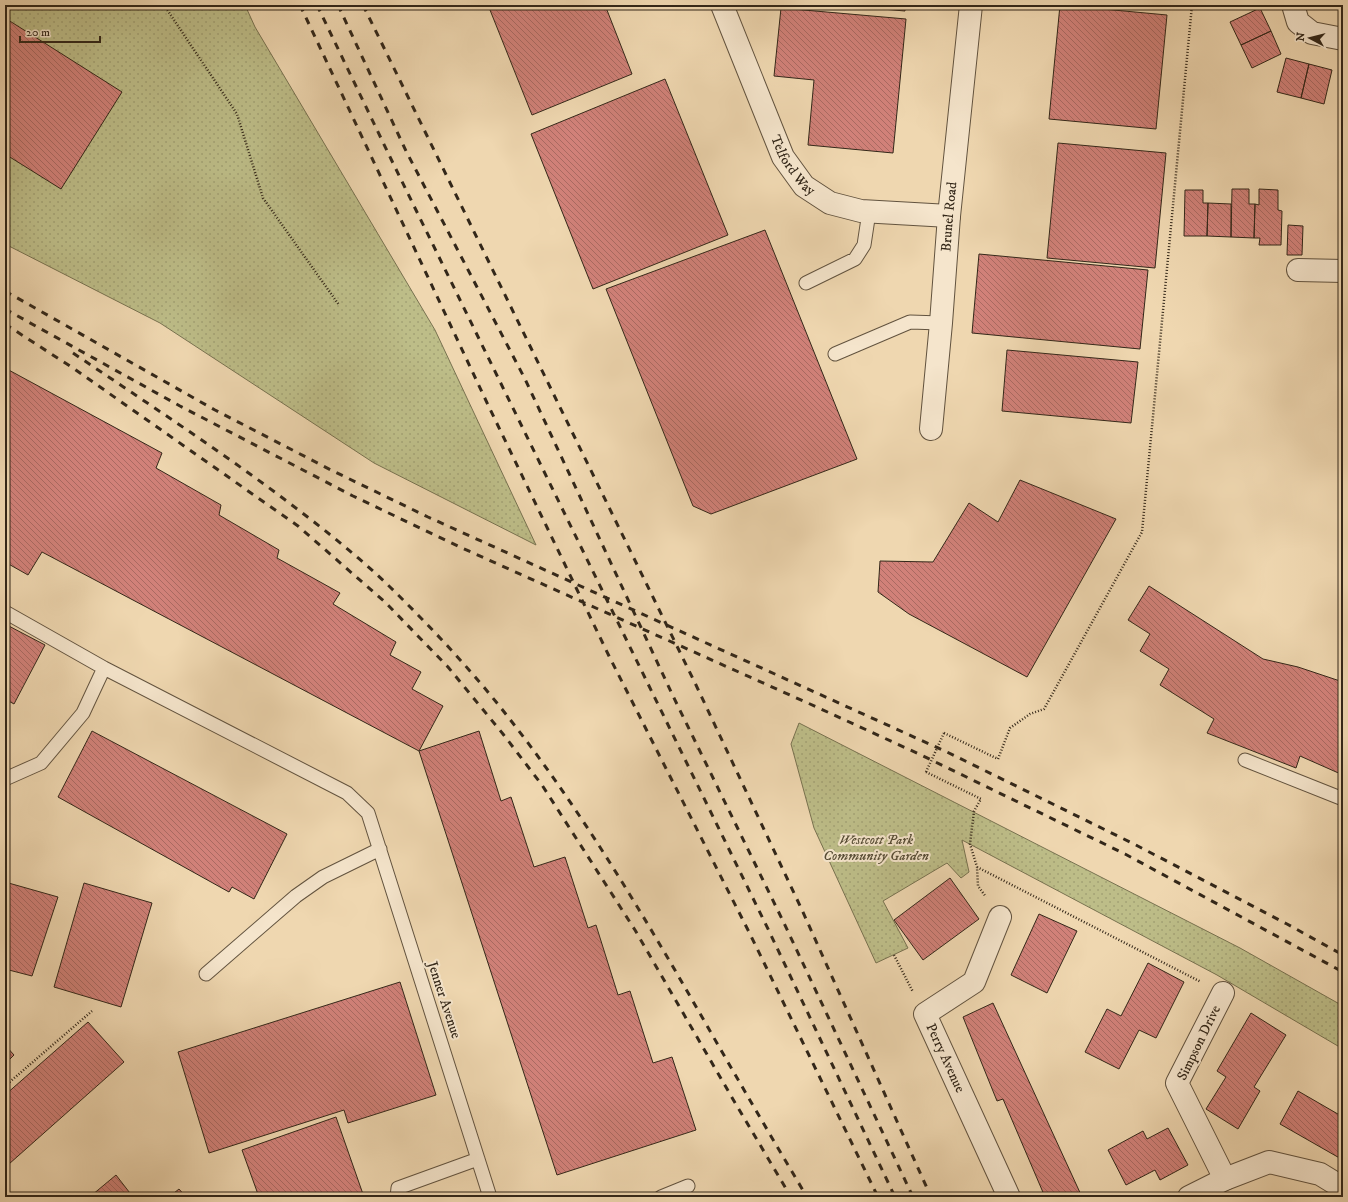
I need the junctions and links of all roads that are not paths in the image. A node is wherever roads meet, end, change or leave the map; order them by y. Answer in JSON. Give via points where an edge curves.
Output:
{"nodes":[{"id":1,"x":722,"y":5,"type":"edge"},
{"id":2,"x":971,"y":5,"type":"edge"},
{"id":3,"x":1293,"y":5,"type":"edge"},
{"id":4,"x":1343,"y":40,"type":"edge"},
{"id":5,"x":869,"y":212,"type":"junction"},
{"id":6,"x":949,"y":216,"type":"junction"},
{"id":7,"x":1298,"y":270,"type":"dead end"},
{"id":8,"x":1343,"y":271,"type":"edge"},
{"id":9,"x":806,"y":283,"type":"dead end"},
{"id":10,"x":941,"y":323,"type":"junction"},
{"id":11,"x":834,"y":354,"type":"dead end"},
{"id":12,"x":931,"y":429,"type":"dead end"},
{"id":13,"x":5,"y":612,"type":"edge"},
{"id":14,"x":104,"y":668,"type":"junction"},
{"id":15,"x":1245,"y":760,"type":"dead end"},
{"id":16,"x":5,"y":778,"type":"edge"},
{"id":17,"x":1343,"y":799,"type":"edge"},
{"id":18,"x":380,"y":849,"type":"junction"},
{"id":19,"x":1000,"y":917,"type":"road end"},
{"id":20,"x":206,"y":974,"type":"dead end"},
{"id":21,"x":1223,"y":993,"type":"road end"},
{"id":22,"x":478,"y":1159,"type":"junction"},
{"id":23,"x":1225,"y":1179,"type":"junction"},
{"id":24,"x":688,"y":1186,"type":"dead end"},
{"id":25,"x":1343,"y":1188,"type":"edge"},
{"id":26,"x":397,"y":1197,"type":"edge"},
{"id":27,"x":490,"y":1197,"type":"edge"},
{"id":28,"x":661,"y":1197,"type":"edge"},
{"id":29,"x":1009,"y":1197,"type":"edge"},
{"id":30,"x":1189,"y":1197,"type":"edge"}],
"edges":[{"from":1,"to":5,"type":"street","name":"Telford Way","via":[[783,157],[804,186],[830,203]]},
{"from":2,"to":6,"type":"street","name":"Brunel Road"},
{"from":3,"to":4,"type":"street","via":[[1298,22],[1312,34]]},
{"from":5,"to":6,"type":"street","name":"Telford Way"},
{"from":5,"to":9,"type":"lane","via":[[864,245],[855,260]]},
{"from":6,"to":10,"type":"street","name":"Brunel Road"},
{"from":7,"to":8,"type":"street"},
{"from":10,"to":11,"type":"lane","via":[[910,322]]},
{"from":10,"to":12,"type":"street","name":"Brunel Road"},
{"from":13,"to":14,"type":"lane"},
{"from":14,"to":16,"type":"lane","via":[[83,713],[41,763]]},
{"from":14,"to":18,"type":"lane","name":"Jenner Avenue","via":[[347,793],[368,813]]},
{"from":15,"to":17,"type":"lane"},
{"from":18,"to":20,"type":"lane","via":[[323,877],[296,896]]},
{"from":18,"to":22,"type":"lane","name":"Jenner Avenue"},
{"from":19,"to":29,"type":"street","name":"Perry Avenue","via":[[974,982],[925,1014]]},
{"from":21,"to":23,"type":"street","name":"Simpson Drive","via":[[1177,1083]]},
{"from":22,"to":26,"type":"lane","via":[[398,1188]]},
{"from":22,"to":27,"type":"lane","name":"Jenner Avenue"},
{"from":23,"to":25,"type":"street","via":[[1269,1162],[1320,1174]]},
{"from":23,"to":30,"type":"street"},
{"from":24,"to":28,"type":"lane"}]}
